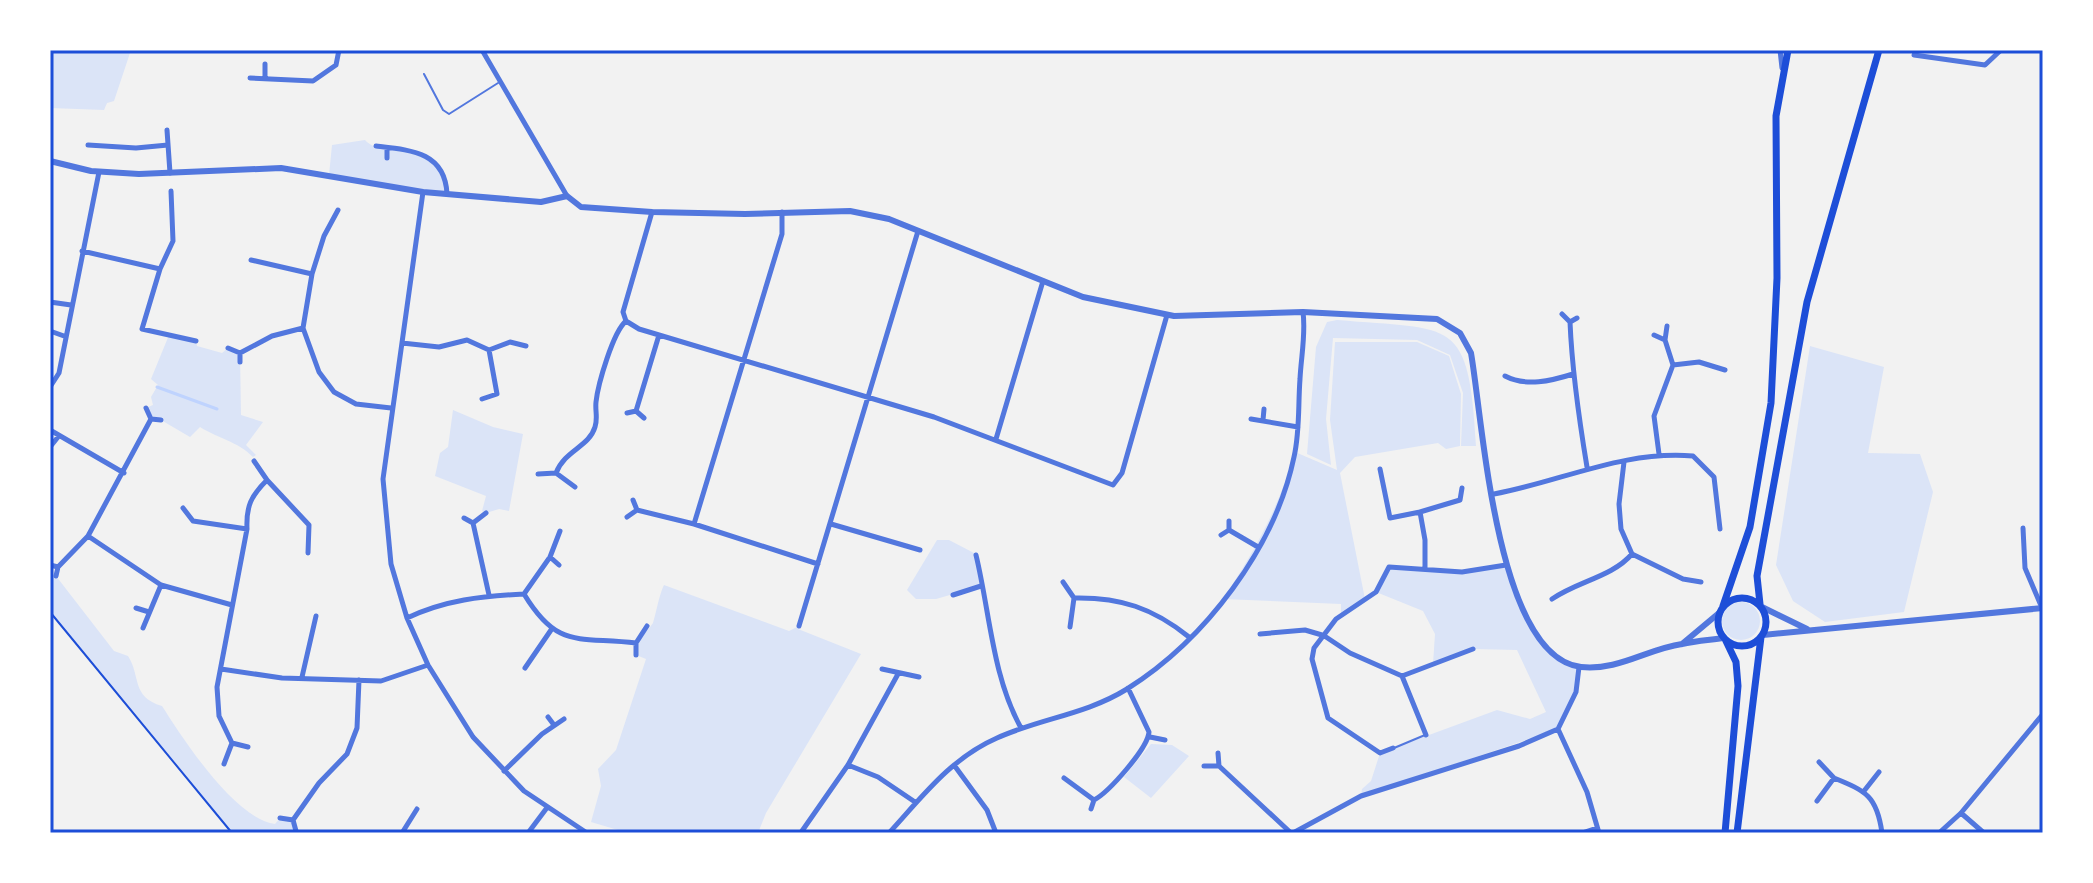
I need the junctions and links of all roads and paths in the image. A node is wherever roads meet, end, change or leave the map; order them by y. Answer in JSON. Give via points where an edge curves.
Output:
{"nodes":[{"id":1,"x":339,"y":50,"type":"edge"},
{"id":2,"x":482,"y":50,"type":"edge"},
{"id":3,"x":1780,"y":50,"type":"edge"},
{"id":4,"x":1788,"y":50,"type":"edge"},
{"id":5,"x":1879,"y":50,"type":"edge"},
{"id":6,"x":2001,"y":50,"type":"edge"},
{"id":7,"x":1914,"y":55,"type":"dead end"},
{"id":8,"x":265,"y":64,"type":"dead end"},
{"id":9,"x":424,"y":74,"type":"dead end"},
{"id":10,"x":265,"y":77,"type":"junction"},
{"id":11,"x":1783,"y":77,"type":"junction"},
{"id":12,"x":250,"y":78,"type":"dead end"},
{"id":13,"x":500,"y":82,"type":"junction"},
{"id":14,"x":167,"y":130,"type":"dead end"},
{"id":15,"x":88,"y":145,"type":"dead end"},
{"id":16,"x":168,"y":145,"type":"junction"},
{"id":17,"x":376,"y":146,"type":"dead end"},
{"id":18,"x":387,"y":148,"type":"junction"},
{"id":19,"x":387,"y":158,"type":"dead end"},
{"id":20,"x":50,"y":161,"type":"edge"},
{"id":21,"x":99,"y":172,"type":"junction"},
{"id":22,"x":170,"y":173,"type":"junction"},
{"id":23,"x":171,"y":191,"type":"dead end"},
{"id":24,"x":423,"y":192,"type":"junction"},
{"id":25,"x":447,"y":194,"type":"junction"},
{"id":26,"x":567,"y":196,"type":"junction"},
{"id":27,"x":338,"y":210,"type":"dead end"},
{"id":28,"x":652,"y":212,"type":"junction"},
{"id":29,"x":782,"y":212,"type":"junction"},
{"id":30,"x":918,"y":231,"type":"junction"},
{"id":31,"x":82,"y":251,"type":"junction"},
{"id":32,"x":251,"y":260,"type":"dead end"},
{"id":33,"x":160,"y":269,"type":"junction"},
{"id":34,"x":312,"y":274,"type":"junction"},
{"id":35,"x":1043,"y":281,"type":"junction"},
{"id":36,"x":50,"y":302,"type":"edge"},
{"id":37,"x":71,"y":305,"type":"junction"},
{"id":38,"x":1303,"y":312,"type":"junction"},
{"id":39,"x":1562,"y":314,"type":"dead end"},
{"id":40,"x":1167,"y":315,"type":"junction"},
{"id":41,"x":1577,"y":318,"type":"dead end"},
{"id":42,"x":626,"y":321,"type":"junction"},
{"id":43,"x":1570,"y":322,"type":"junction"},
{"id":44,"x":1667,"y":326,"type":"dead end"},
{"id":45,"x":303,"y":328,"type":"junction"},
{"id":46,"x":50,"y":331,"type":"edge"},
{"id":47,"x":659,"y":335,"type":"junction"},
{"id":48,"x":1654,"y":335,"type":"dead end"},
{"id":49,"x":64,"y":336,"type":"junction"},
{"id":50,"x":1665,"y":340,"type":"junction"},
{"id":51,"x":196,"y":341,"type":"dead end"},
{"id":52,"x":402,"y":343,"type":"junction"},
{"id":53,"x":526,"y":346,"type":"dead end"},
{"id":54,"x":228,"y":348,"type":"dead end"},
{"id":55,"x":489,"y":350,"type":"junction"},
{"id":56,"x":240,"y":353,"type":"junction"},
{"id":57,"x":745,"y":359,"type":"junction"},
{"id":58,"x":240,"y":362,"type":"dead end"},
{"id":59,"x":1673,"y":365,"type":"junction"},
{"id":60,"x":1725,"y":370,"type":"dead end"},
{"id":61,"x":1573,"y":374,"type":"junction"},
{"id":62,"x":1505,"y":376,"type":"dead end"},
{"id":63,"x":50,"y":387,"type":"edge"},
{"id":64,"x":868,"y":396,"type":"junction"},
{"id":65,"x":482,"y":399,"type":"dead end"},
{"id":66,"x":146,"y":408,"type":"dead end"},
{"id":67,"x":391,"y":408,"type":"junction"},
{"id":68,"x":1264,"y":409,"type":"dead end"},
{"id":69,"x":636,"y":411,"type":"junction"},
{"id":70,"x":627,"y":413,"type":"dead end"},
{"id":71,"x":644,"y":418,"type":"dead end"},
{"id":72,"x":151,"y":419,"type":"junction"},
{"id":73,"x":1251,"y":419,"type":"dead end"},
{"id":74,"x":161,"y":420,"type":"dead end"},
{"id":75,"x":1263,"y":420,"type":"junction"},
{"id":76,"x":1298,"y":427,"type":"junction"},
{"id":77,"x":50,"y":430,"type":"edge"},
{"id":78,"x":58,"y":437,"type":"junction"},
{"id":79,"x":996,"y":439,"type":"junction"},
{"id":80,"x":50,"y":447,"type":"edge"},
{"id":81,"x":1659,"y":454,"type":"junction"},
{"id":82,"x":254,"y":461,"type":"dead end"},
{"id":83,"x":1624,"y":462,"type":"junction"},
{"id":84,"x":1587,"y":467,"type":"junction"},
{"id":85,"x":1380,"y":469,"type":"dead end"},
{"id":86,"x":124,"y":473,"type":"junction"},
{"id":87,"x":556,"y":473,"type":"junction"},
{"id":88,"x":538,"y":474,"type":"dead end"},
{"id":89,"x":267,"y":480,"type":"junction"},
{"id":90,"x":575,"y":487,"type":"dead end"},
{"id":91,"x":1462,"y":488,"type":"dead end"},
{"id":92,"x":1494,"y":494,"type":"junction"},
{"id":93,"x":633,"y":500,"type":"dead end"},
{"id":94,"x":183,"y":508,"type":"dead end"},
{"id":95,"x":637,"y":510,"type":"junction"},
{"id":96,"x":1420,"y":512,"type":"junction"},
{"id":97,"x":486,"y":513,"type":"dead end"},
{"id":98,"x":627,"y":517,"type":"dead end"},
{"id":99,"x":464,"y":518,"type":"dead end"},
{"id":100,"x":1229,"y":521,"type":"dead end"},
{"id":101,"x":473,"y":523,"type":"junction"},
{"id":102,"x":694,"y":524,"type":"junction"},
{"id":103,"x":831,"y":524,"type":"junction"},
{"id":104,"x":2023,"y":528,"type":"dead end"},
{"id":105,"x":247,"y":529,"type":"junction"},
{"id":106,"x":1720,"y":529,"type":"dead end"},
{"id":107,"x":1229,"y":530,"type":"junction"},
{"id":108,"x":560,"y":531,"type":"dead end"},
{"id":109,"x":1221,"y":535,"type":"dead end"},
{"id":110,"x":88,"y":536,"type":"junction"},
{"id":111,"x":1258,"y":547,"type":"junction"},
{"id":112,"x":920,"y":550,"type":"dead end"},
{"id":113,"x":308,"y":553,"type":"dead end"},
{"id":114,"x":1632,"y":554,"type":"junction"},
{"id":115,"x":976,"y":555,"type":"dead end"},
{"id":116,"x":550,"y":557,"type":"junction"},
{"id":117,"x":818,"y":564,"type":"junction"},
{"id":118,"x":50,"y":565,"type":"edge"},
{"id":119,"x":559,"y":565,"type":"dead end"},
{"id":120,"x":1506,"y":565,"type":"junction"},
{"id":121,"x":58,"y":567,"type":"junction"},
{"id":122,"x":1425,"y":569,"type":"junction"},
{"id":123,"x":56,"y":576,"type":"dead end"},
{"id":124,"x":1063,"y":582,"type":"dead end"},
{"id":125,"x":1701,"y":582,"type":"dead end"},
{"id":126,"x":161,"y":585,"type":"junction"},
{"id":127,"x":981,"y":586,"type":"junction"},
{"id":128,"x":524,"y":594,"type":"junction"},
{"id":129,"x":489,"y":595,"type":"junction"},
{"id":130,"x":953,"y":595,"type":"dead end"},
{"id":131,"x":1074,"y":598,"type":"junction"},
{"id":132,"x":1552,"y":599,"type":"dead end"},
{"id":133,"x":232,"y":605,"type":"junction"},
{"id":134,"x":1761,"y":606,"type":"junction"},
{"id":135,"x":136,"y":608,"type":"dead end"},
{"id":136,"x":2043,"y":608,"type":"edge"},
{"id":137,"x":1721,"y":609,"type":"junction"},
{"id":138,"x":50,"y":612,"type":"edge"},
{"id":139,"x":149,"y":612,"type":"junction"},
{"id":140,"x":316,"y":616,"type":"dead end"},
{"id":141,"x":407,"y":618,"type":"junction"},
{"id":142,"x":647,"y":626,"type":"dead end"},
{"id":143,"x":799,"y":626,"type":"dead end"},
{"id":144,"x":1070,"y":627,"type":"dead end"},
{"id":145,"x":143,"y":628,"type":"dead end"},
{"id":146,"x":551,"y":629,"type":"junction"},
{"id":147,"x":1807,"y":629,"type":"junction"},
{"id":148,"x":1260,"y":634,"type":"dead end"},
{"id":149,"x":1323,"y":635,"type":"junction"},
{"id":150,"x":1762,"y":636,"type":"junction"},
{"id":151,"x":1189,"y":637,"type":"junction"},
{"id":152,"x":1725,"y":640,"type":"junction"},
{"id":153,"x":636,"y":643,"type":"junction"},
{"id":154,"x":1682,"y":644,"type":"junction"},
{"id":155,"x":1473,"y":649,"type":"dead end"},
{"id":156,"x":636,"y":655,"type":"dead end"},
{"id":157,"x":428,"y":665,"type":"junction"},
{"id":158,"x":1579,"y":667,"type":"junction"},
{"id":159,"x":525,"y":668,"type":"dead end"},
{"id":160,"x":221,"y":669,"type":"junction"},
{"id":161,"x":882,"y":669,"type":"dead end"},
{"id":162,"x":898,"y":674,"type":"junction"},
{"id":163,"x":1402,"y":676,"type":"junction"},
{"id":164,"x":302,"y":677,"type":"junction"},
{"id":165,"x":919,"y":677,"type":"dead end"},
{"id":166,"x":359,"y":680,"type":"junction"},
{"id":167,"x":1128,"y":688,"type":"junction"},
{"id":168,"x":2043,"y":714,"type":"edge"},
{"id":169,"x":548,"y":717,"type":"dead end"},
{"id":170,"x":564,"y":719,"type":"dead end"},
{"id":171,"x":554,"y":725,"type":"junction"},
{"id":172,"x":1021,"y":728,"type":"junction"},
{"id":173,"x":1558,"y":729,"type":"junction"},
{"id":174,"x":1426,"y":735,"type":"joint"},
{"id":175,"x":1150,"y":737,"type":"junction"},
{"id":176,"x":1165,"y":740,"type":"dead end"},
{"id":177,"x":232,"y":743,"type":"junction"},
{"id":178,"x":248,"y":747,"type":"dead end"},
{"id":179,"x":1393,"y":748,"type":"joint"},
{"id":180,"x":1218,"y":753,"type":"dead end"},
{"id":181,"x":1819,"y":762,"type":"dead end"},
{"id":182,"x":224,"y":764,"type":"dead end"},
{"id":183,"x":848,"y":765,"type":"junction"},
{"id":184,"x":954,"y":765,"type":"junction"},
{"id":185,"x":1204,"y":766,"type":"dead end"},
{"id":186,"x":1219,"y":766,"type":"junction"},
{"id":187,"x":504,"y":771,"type":"junction"},
{"id":188,"x":1879,"y":772,"type":"dead end"},
{"id":189,"x":1064,"y":778,"type":"dead end"},
{"id":190,"x":1834,"y":778,"type":"junction"},
{"id":191,"x":1864,"y":791,"type":"junction"},
{"id":192,"x":1094,"y":800,"type":"junction"},
{"id":193,"x":1817,"y":801,"type":"dead end"},
{"id":194,"x":915,"y":802,"type":"junction"},
{"id":195,"x":417,"y":809,"type":"dead end"},
{"id":196,"x":546,"y":809,"type":"junction"},
{"id":197,"x":1091,"y":809,"type":"dead end"},
{"id":198,"x":1961,"y":813,"type":"junction"},
{"id":199,"x":280,"y":818,"type":"dead end"},
{"id":200,"x":293,"y":820,"type":"junction"},
{"id":201,"x":793,"y":829,"type":"dead end"},
{"id":202,"x":1598,"y":830,"type":"edge"},
{"id":203,"x":296,"y":831,"type":"edge"},
{"id":204,"x":802,"y":832,"type":"edge"},
{"id":205,"x":232,"y":833,"type":"edge"},
{"id":206,"x":402,"y":833,"type":"edge"},
{"id":207,"x":528,"y":833,"type":"edge"},
{"id":208,"x":587,"y":833,"type":"edge"},
{"id":209,"x":889,"y":833,"type":"edge"},
{"id":210,"x":996,"y":833,"type":"edge"},
{"id":211,"x":1292,"y":833,"type":"edge"},
{"id":212,"x":1582,"y":833,"type":"edge"},
{"id":213,"x":1725,"y":833,"type":"edge"},
{"id":214,"x":1737,"y":833,"type":"edge"},
{"id":215,"x":1882,"y":833,"type":"edge"},
{"id":216,"x":1939,"y":833,"type":"edge"},
{"id":217,"x":1984,"y":833,"type":"edge"}],
"edges":[{"from":1,"to":10,"type":"street","via":[[336,65],[313,81]]},
{"from":2,"to":13,"type":"street"},
{"from":3,"to":11,"type":"street"},
{"from":4,"to":11,"type":"main road"},
{"from":5,"to":134,"type":"main road","via":[[1800,332],[1757,576]]},
{"from":6,"to":7,"type":"street","via":[[1985,65]]},
{"from":8,"to":10,"type":"street"},
{"from":9,"to":13,"type":"lane","via":[[449,114]]},
{"from":10,"to":12,"type":"street"},
{"from":11,"to":137,"type":"main road","via":[[1776,116],[1771,403],[1750,527]]},
{"from":13,"to":26,"type":"street"},
{"from":14,"to":16,"type":"street"},
{"from":15,"to":16,"type":"street"},
{"from":16,"to":22,"type":"street"},
{"from":17,"to":18,"type":"street"},
{"from":18,"to":19,"type":"street"},
{"from":18,"to":25,"type":"street","via":[[409,150],[440,166]]},
{"from":20,"to":21,"type":"street"},
{"from":21,"to":22,"type":"street"},
{"from":21,"to":31,"type":"street"},
{"from":22,"to":24,"type":"street","via":[[281,168]]},
{"from":23,"to":33,"type":"street","via":[[173,241]]},
{"from":24,"to":25,"type":"street"},
{"from":24,"to":52,"type":"street"},
{"from":25,"to":26,"type":"street","via":[[541,202]]},
{"from":26,"to":28,"type":"street","via":[[581,207]]},
{"from":27,"to":34,"type":"street"},
{"from":28,"to":29,"type":"street"},
{"from":28,"to":42,"type":"street","via":[[623,312]]},
{"from":29,"to":30,"type":"street","via":[[850,211]]},
{"from":29,"to":57,"type":"street","via":[[782,234]]},
{"from":30,"to":35,"type":"street"},
{"from":30,"to":64,"type":"street"},
{"from":31,"to":33,"type":"street"},
{"from":31,"to":37,"type":"street"},
{"from":32,"to":34,"type":"street"},
{"from":33,"to":51,"type":"street","via":[[142,329]]},
{"from":34,"to":45,"type":"street"},
{"from":35,"to":40,"type":"street","via":[[1115,307]]},
{"from":35,"to":79,"type":"street"},
{"from":36,"to":37,"type":"street"},
{"from":37,"to":49,"type":"street"},
{"from":38,"to":40,"type":"street"},
{"from":38,"to":76,"type":"street"},
{"from":38,"to":92,"type":"street","via":[[1437,319],[1460,333],[1471,353]]},
{"from":39,"to":43,"type":"street"},
{"from":40,"to":79,"type":"street","via":[[1117,481],[1109,484]]},
{"from":41,"to":43,"type":"street"},
{"from":42,"to":47,"type":"street"},
{"from":42,"to":87,"type":"street","via":[[613,343],[592,434],[561,459]]},
{"from":43,"to":61,"type":"street"},
{"from":44,"to":50,"type":"street"},
{"from":45,"to":56,"type":"street"},
{"from":45,"to":67,"type":"street","via":[[319,372],[334,392],[356,404]]},
{"from":46,"to":49,"type":"street"},
{"from":47,"to":57,"type":"street"},
{"from":47,"to":69,"type":"street"},
{"from":48,"to":50,"type":"street"},
{"from":49,"to":63,"type":"street","via":[[59,373]]},
{"from":50,"to":59,"type":"street"},
{"from":52,"to":55,"type":"street","via":[[439,347],[467,340]]},
{"from":52,"to":67,"type":"street"},
{"from":53,"to":55,"type":"street","via":[[510,342]]},
{"from":54,"to":56,"type":"street"},
{"from":55,"to":65,"type":"street","via":[[497,394]]},
{"from":56,"to":58,"type":"street"},
{"from":57,"to":64,"type":"street"},
{"from":57,"to":102,"type":"street"},
{"from":59,"to":60,"type":"street","via":[[1699,362]]},
{"from":59,"to":81,"type":"street","via":[[1654,416]]},
{"from":61,"to":62,"type":"street","via":[[1517,382]]},
{"from":61,"to":84,"type":"street"},
{"from":64,"to":79,"type":"street"},
{"from":64,"to":103,"type":"street"},
{"from":66,"to":72,"type":"street"},
{"from":67,"to":141,"type":"street","via":[[383,479],[385,521]]},
{"from":68,"to":75,"type":"street"},
{"from":69,"to":70,"type":"street"},
{"from":69,"to":71,"type":"street"},
{"from":72,"to":74,"type":"street"},
{"from":72,"to":86,"type":"street"},
{"from":73,"to":75,"type":"street"},
{"from":75,"to":76,"type":"street"},
{"from":76,"to":111,"type":"street","via":[[1279,505]]},
{"from":77,"to":78,"type":"street"},
{"from":78,"to":80,"type":"street"},
{"from":78,"to":86,"type":"street"},
{"from":81,"to":83,"type":"street"},
{"from":81,"to":106,"type":"street","via":[[1693,456],[1704,464],[1714,477]]},
{"from":82,"to":89,"type":"street"},
{"from":83,"to":84,"type":"street"},
{"from":83,"to":114,"type":"street","via":[[1621,529]]},
{"from":84,"to":92,"type":"street"},
{"from":85,"to":96,"type":"street","via":[[1390,518]]},
{"from":86,"to":110,"type":"street"},
{"from":87,"to":88,"type":"street"},
{"from":87,"to":90,"type":"street"},
{"from":89,"to":105,"type":"street","via":[[252,494]]},
{"from":89,"to":113,"type":"street","via":[[309,525]]},
{"from":91,"to":96,"type":"street","via":[[1460,500]]},
{"from":92,"to":120,"type":"street"},
{"from":93,"to":95,"type":"street"},
{"from":94,"to":105,"type":"street","via":[[193,521]]},
{"from":95,"to":98,"type":"street"},
{"from":95,"to":102,"type":"street"},
{"from":96,"to":122,"type":"street"},
{"from":97,"to":101,"type":"street"},
{"from":99,"to":101,"type":"street"},
{"from":100,"to":107,"type":"street"},
{"from":101,"to":129,"type":"street"},
{"from":102,"to":117,"type":"street"},
{"from":103,"to":112,"type":"street"},
{"from":103,"to":117,"type":"street"},
{"from":104,"to":136,"type":"street","via":[[2025,568]]},
{"from":105,"to":133,"type":"street"},
{"from":107,"to":109,"type":"street"},
{"from":107,"to":111,"type":"street"},
{"from":108,"to":116,"type":"street"},
{"from":110,"to":121,"type":"street"},
{"from":110,"to":126,"type":"street"},
{"from":111,"to":151,"type":"street"},
{"from":114,"to":125,"type":"street"},
{"from":114,"to":132,"type":"street","via":[[1620,568]]},
{"from":115,"to":127,"type":"street"},
{"from":116,"to":119,"type":"street"},
{"from":116,"to":128,"type":"street"},
{"from":117,"to":143,"type":"street"},
{"from":118,"to":121,"type":"street"},
{"from":120,"to":122,"type":"street","via":[[1462,572]]},
{"from":120,"to":158,"type":"street","via":[[1521,610],[1541,644]]},
{"from":121,"to":123,"type":"street"},
{"from":122,"to":149,"type":"street","via":[[1389,567],[1376,592],[1341,615]]},
{"from":124,"to":131,"type":"street"},
{"from":126,"to":133,"type":"street"},
{"from":126,"to":139,"type":"street"},
{"from":127,"to":130,"type":"street"},
{"from":127,"to":172,"type":"street","via":[[993,652]]},
{"from":128,"to":129,"type":"street"},
{"from":128,"to":146,"type":"street"},
{"from":129,"to":141,"type":"street","via":[[436,604]]},
{"from":131,"to":144,"type":"street"},
{"from":131,"to":151,"type":"street","via":[[1107,598],[1142,607]]},
{"from":133,"to":160,"type":"street"},
{"from":134,"to":137,"type":"main road","via":[[1745,597]]},
{"from":134,"to":147,"type":"street"},
{"from":134,"to":150,"type":"main road","via":[[1767,621]]},
{"from":135,"to":139,"type":"street"},
{"from":136,"to":147,"type":"street"},
{"from":137,"to":152,"type":"main road","via":[[1718,626]]},
{"from":137,"to":154,"type":"street"},
{"from":138,"to":205,"type":"path"},
{"from":139,"to":145,"type":"street"},
{"from":140,"to":164,"type":"street"},
{"from":141,"to":157,"type":"street"},
{"from":142,"to":153,"type":"street"},
{"from":146,"to":153,"type":"street","via":[[578,639]]},
{"from":146,"to":159,"type":"street"},
{"from":147,"to":150,"type":"street"},
{"from":148,"to":149,"type":"street","via":[[1305,630]]},
{"from":149,"to":163,"type":"street"},
{"from":149,"to":179,"type":"street","via":[[1312,659],[1328,718],[1380,753]]},
{"from":150,"to":152,"type":"main road","via":[[1748,646]]},
{"from":150,"to":214,"type":"main road"},
{"from":151,"to":167,"type":"street"},
{"from":152,"to":154,"type":"street"},
{"from":152,"to":213,"type":"main road","via":[[1736,662],[1738,686]]},
{"from":153,"to":156,"type":"street"},
{"from":154,"to":158,"type":"street","via":[[1609,666]]},
{"from":155,"to":163,"type":"street"},
{"from":157,"to":166,"type":"street","via":[[381,681]]},
{"from":157,"to":187,"type":"street","via":[[473,737]]},
{"from":158,"to":173,"type":"street","via":[[1576,692]]},
{"from":160,"to":164,"type":"street"},
{"from":160,"to":177,"type":"street","via":[[219,716]]},
{"from":161,"to":162,"type":"street"},
{"from":162,"to":165,"type":"street"},
{"from":162,"to":183,"type":"street"},
{"from":163,"to":174,"type":"street"},
{"from":164,"to":166,"type":"street"},
{"from":166,"to":200,"type":"street","via":[[357,728],[347,754]]},
{"from":167,"to":172,"type":"street","via":[[1078,713]]},
{"from":167,"to":175,"type":"street"},
{"from":168,"to":198,"type":"street"},
{"from":169,"to":171,"type":"street"},
{"from":170,"to":171,"type":"street"},
{"from":171,"to":187,"type":"street"},
{"from":172,"to":184,"type":"street"},
{"from":173,"to":202,"type":"street"},
{"from":173,"to":211,"type":"street","via":[[1361,796]]},
{"from":174,"to":179,"type":"lane"},
{"from":175,"to":176,"type":"street"},
{"from":175,"to":192,"type":"street","via":[[1104,795]]},
{"from":177,"to":178,"type":"street"},
{"from":177,"to":182,"type":"street"},
{"from":180,"to":186,"type":"street"},
{"from":181,"to":190,"type":"street"},
{"from":183,"to":194,"type":"street"},
{"from":183,"to":204,"type":"street"},
{"from":184,"to":194,"type":"street"},
{"from":184,"to":210,"type":"street","via":[[987,810]]},
{"from":185,"to":186,"type":"street"},
{"from":186,"to":211,"type":"street"},
{"from":187,"to":196,"type":"street"},
{"from":188,"to":191,"type":"street"},
{"from":189,"to":192,"type":"street"},
{"from":190,"to":191,"type":"street"},
{"from":190,"to":193,"type":"street"},
{"from":191,"to":215,"type":"street","via":[[1879,811]]},
{"from":192,"to":197,"type":"street"},
{"from":194,"to":209,"type":"street"},
{"from":195,"to":206,"type":"street"},
{"from":196,"to":207,"type":"street"},
{"from":196,"to":208,"type":"street"},
{"from":198,"to":216,"type":"street"},
{"from":198,"to":217,"type":"street"},
{"from":199,"to":200,"type":"street"},
{"from":200,"to":203,"type":"street"},
{"from":201,"to":204,"type":"street"},
{"from":202,"to":212,"type":"street"}]}
